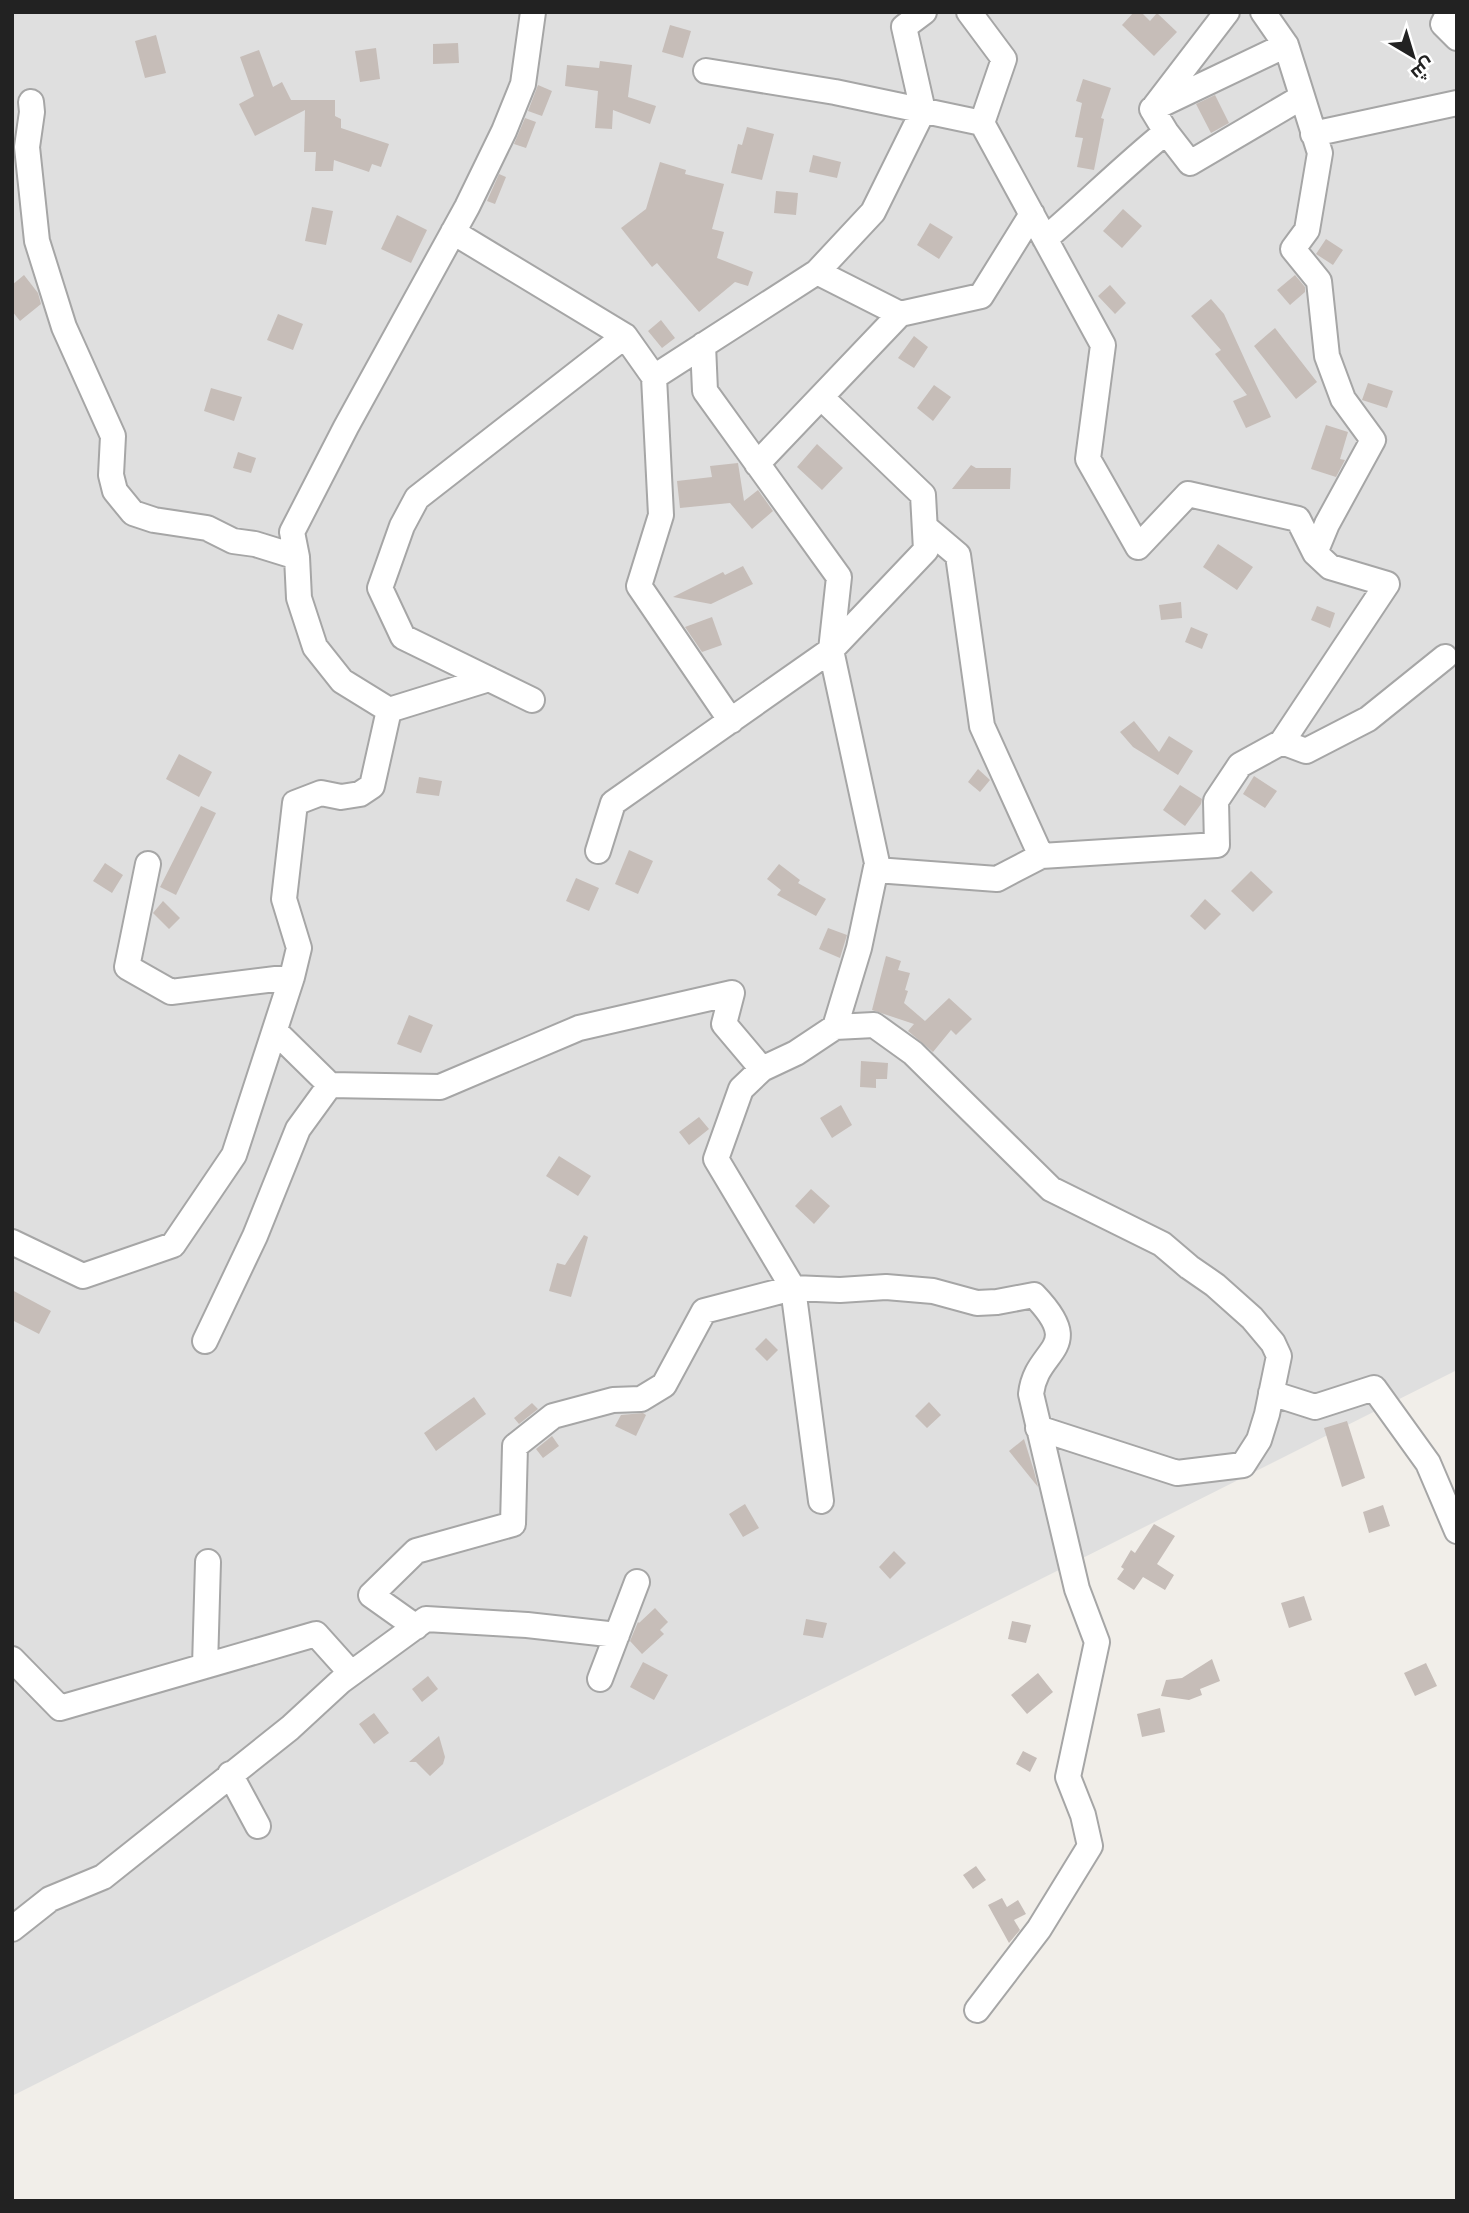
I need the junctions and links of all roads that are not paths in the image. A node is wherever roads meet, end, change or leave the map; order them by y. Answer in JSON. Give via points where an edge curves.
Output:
{"nodes":[{"id":1,"x":533,"y":12,"type":"edge"},
{"id":2,"x":924,"y":12,"type":"edge"},
{"id":3,"x":1227,"y":12,"type":"edge"},
{"id":4,"x":1263,"y":12,"type":"edge"},
{"id":5,"x":1449,"y":12,"type":"edge"},
{"id":6,"x":976,"y":17,"type":"edge"},
{"id":7,"x":1457,"y":37,"type":"edge"},
{"id":8,"x":1286,"y":45,"type":"junction"},
{"id":9,"x":706,"y":71,"type":"dead end"},
{"id":10,"x":1301,"y":97,"type":"junction"},
{"id":11,"x":31,"y":102,"type":"dead end"},
{"id":12,"x":1457,"y":103,"type":"edge"},
{"id":13,"x":1152,"y":110,"type":"junction"},
{"id":14,"x":923,"y":111,"type":"junction"},
{"id":15,"x":982,"y":123,"type":"junction"},
{"id":16,"x":1166,"y":132,"type":"junction"},
{"id":17,"x":1314,"y":134,"type":"junction"},
{"id":18,"x":1032,"y":214,"type":"junction"},
{"id":19,"x":453,"y":232,"type":"junction"},
{"id":20,"x":1045,"y":239,"type":"junction"},
{"id":21,"x":817,"y":272,"type":"junction"},
{"id":22,"x":900,"y":314,"type":"junction"},
{"id":23,"x":625,"y":336,"type":"junction"},
{"id":24,"x":703,"y":345,"type":"junction"},
{"id":25,"x":654,"y":377,"type":"junction"},
{"id":26,"x":821,"y":397,"type":"junction"},
{"id":27,"x":757,"y":464,"type":"junction"},
{"id":28,"x":925,"y":527,"type":"junction"},
{"id":29,"x":1315,"y":553,"type":"junction"},
{"id":30,"x":297,"y":557,"type":"junction"},
{"id":31,"x":831,"y":650,"type":"junction"},
{"id":32,"x":1446,"y":657,"type":"dead end"},
{"id":33,"x":489,"y":679,"type":"junction"},
{"id":34,"x":532,"y":700,"type":"dead end"},
{"id":35,"x":389,"y":710,"type":"junction"},
{"id":36,"x":731,"y":721,"type":"junction"},
{"id":37,"x":1282,"y":742,"type":"junction"},
{"id":38,"x":598,"y":851,"type":"dead end"},
{"id":39,"x":1041,"y":856,"type":"junction"},
{"id":40,"x":148,"y":864,"type":"dead end"},
{"id":41,"x":876,"y":870,"type":"junction"},
{"id":42,"x":292,"y":977,"type":"junction"},
{"id":43,"x":835,"y":1027,"type":"junction"},
{"id":44,"x":275,"y":1031,"type":"junction"},
{"id":45,"x":762,"y":1069,"type":"junction"},
{"id":46,"x":330,"y":1084,"type":"junction"},
{"id":47,"x":12,"y":1242,"type":"edge"},
{"id":48,"x":793,"y":1288,"type":"junction"},
{"id":49,"x":205,"y":1341,"type":"dead end"},
{"id":50,"x":1271,"y":1394,"type":"junction"},
{"id":51,"x":1038,"y":1428,"type":"junction"},
{"id":52,"x":821,"y":1501,"type":"dead end"},
{"id":53,"x":1457,"y":1531,"type":"edge"},
{"id":54,"x":208,"y":1562,"type":"dead end"},
{"id":55,"x":637,"y":1582,"type":"dead end"},
{"id":56,"x":416,"y":1627,"type":"junction"},
{"id":57,"x":617,"y":1635,"type":"junction"},
{"id":58,"x":12,"y":1659,"type":"edge"},
{"id":59,"x":205,"y":1666,"type":"junction"},
{"id":60,"x":351,"y":1673,"type":"junction"},
{"id":61,"x":600,"y":1679,"type":"dead end"},
{"id":62,"x":230,"y":1774,"type":"junction"},
{"id":63,"x":258,"y":1826,"type":"dead end"},
{"id":64,"x":12,"y":1929,"type":"edge"},
{"id":65,"x":977,"y":2010,"type":"dead end"}],
"edges":[{"from":1,"to":19,"type":"street","via":[[523,84]]},
{"from":2,"to":14,"type":"street","via":[[904,27]]},
{"from":3,"to":13,"type":"street"},
{"from":4,"to":8,"type":"street"},
{"from":5,"to":7,"type":"street","via":[[1443,24]]},
{"from":6,"to":15,"type":"street","via":[[1004,59]]},
{"from":8,"to":10,"type":"street"},
{"from":8,"to":13,"type":"street"},
{"from":9,"to":14,"type":"street"},
{"from":10,"to":16,"type":"street","via":[[1190,163]]},
{"from":10,"to":17,"type":"street"},
{"from":11,"to":30,"type":"street","via":[[27,146],[37,242],[64,327],[113,436],[114,491],[133,513],[207,528],[233,541]]},
{"from":12,"to":17,"type":"street"},
{"from":13,"to":16,"type":"street"},
{"from":14,"to":15,"type":"street"},
{"from":14,"to":21,"type":"street","via":[[873,212]]},
{"from":15,"to":18,"type":"street"},
{"from":16,"to":20,"type":"street"},
{"from":17,"to":29,"type":"street","via":[[1320,153],[1307,230],[1293,249],[1319,281],[1327,356],[1343,398],[1373,440]]},
{"from":18,"to":20,"type":"street"},
{"from":18,"to":22,"type":"street","via":[[981,296]]},
{"from":19,"to":23,"type":"street"},
{"from":19,"to":30,"type":"street","via":[[292,532]]},
{"from":20,"to":29,"type":"street","via":[[1103,345],[1088,459],[1138,547],[1188,494],[1298,519]]},
{"from":21,"to":22,"type":"street"},
{"from":21,"to":24,"type":"street"},
{"from":22,"to":26,"type":"street"},
{"from":23,"to":25,"type":"street"},
{"from":23,"to":33,"type":"street","via":[[417,498],[402,526],[380,588],[403,638]]},
{"from":24,"to":25,"type":"street"},
{"from":24,"to":27,"type":"street","via":[[705,391]]},
{"from":25,"to":36,"type":"street","via":[[661,515],[639,586]]},
{"from":26,"to":27,"type":"street"},
{"from":26,"to":28,"type":"street","via":[[923,495]]},
{"from":27,"to":31,"type":"street","via":[[839,577]]},
{"from":28,"to":31,"type":"street","via":[[926,550]]},
{"from":28,"to":39,"type":"street","via":[[958,555],[982,726]]},
{"from":29,"to":37,"type":"street","via":[[1329,567],[1387,584]]},
{"from":30,"to":35,"type":"street","via":[[299,598],[315,647],[342,681]]},
{"from":31,"to":36,"type":"street"},
{"from":31,"to":41,"type":"street"},
{"from":32,"to":37,"type":"street","via":[[1367,719],[1343,732],[1306,751]]},
{"from":33,"to":34,"type":"street"},
{"from":33,"to":35,"type":"street"},
{"from":35,"to":42,"type":"street","via":[[372,786],[360,794],[321,793],[295,803],[284,899],[299,948]]},
{"from":36,"to":38,"type":"street","via":[[613,803]]},
{"from":37,"to":39,"type":"street","via":[[1240,765],[1216,801],[1217,845]]},
{"from":39,"to":41,"type":"street","via":[[997,880]]},
{"from":40,"to":42,"type":"street","via":[[127,967],[171,992]]},
{"from":41,"to":43,"type":"street"},
{"from":42,"to":44,"type":"street"},
{"from":43,"to":45,"type":"street"},
{"from":43,"to":50,"type":"street","via":[[874,1025],[913,1053],[1052,1189],[1162,1244],[1215,1284],[1273,1343],[1279,1356]]},
{"from":44,"to":46,"type":"street"},
{"from":44,"to":47,"type":"street","via":[[234,1155],[173,1245],[83,1276]]},
{"from":45,"to":46,"type":"street","via":[[724,1024],[732,993],[579,1028],[440,1087]]},
{"from":45,"to":48,"type":"street","via":[[741,1088],[716,1159]]},
{"from":46,"to":49,"type":"street","via":[[298,1129],[255,1236]]},
{"from":48,"to":51,"type":"street","via":[[886,1287],[933,1291],[977,1303],[1034,1295],[1058,1332],[1056,1345],[1032,1381]]},
{"from":48,"to":52,"type":"street"},
{"from":48,"to":56,"type":"street","via":[[704,1311],[664,1385],[641,1399],[612,1400],[553,1416],[515,1446],[513,1524],[416,1551],[371,1595]]},
{"from":50,"to":51,"type":"street","via":[[1259,1440],[1243,1465],[1177,1472]]},
{"from":50,"to":53,"type":"street","via":[[1315,1407],[1374,1388],[1428,1463]]},
{"from":51,"to":65,"type":"street","via":[[1077,1589],[1097,1642],[1068,1777],[1090,1846],[1039,1929]]},
{"from":54,"to":59,"type":"street"},
{"from":55,"to":57,"type":"street"},
{"from":56,"to":57,"type":"street","via":[[426,1619]]},
{"from":56,"to":60,"type":"street"},
{"from":57,"to":61,"type":"street"},
{"from":58,"to":59,"type":"street","via":[[60,1708]]},
{"from":59,"to":60,"type":"street","via":[[316,1634]]},
{"from":60,"to":62,"type":"street"},
{"from":62,"to":63,"type":"street"},
{"from":62,"to":64,"type":"street","via":[[103,1877],[50,1899]]}]}
